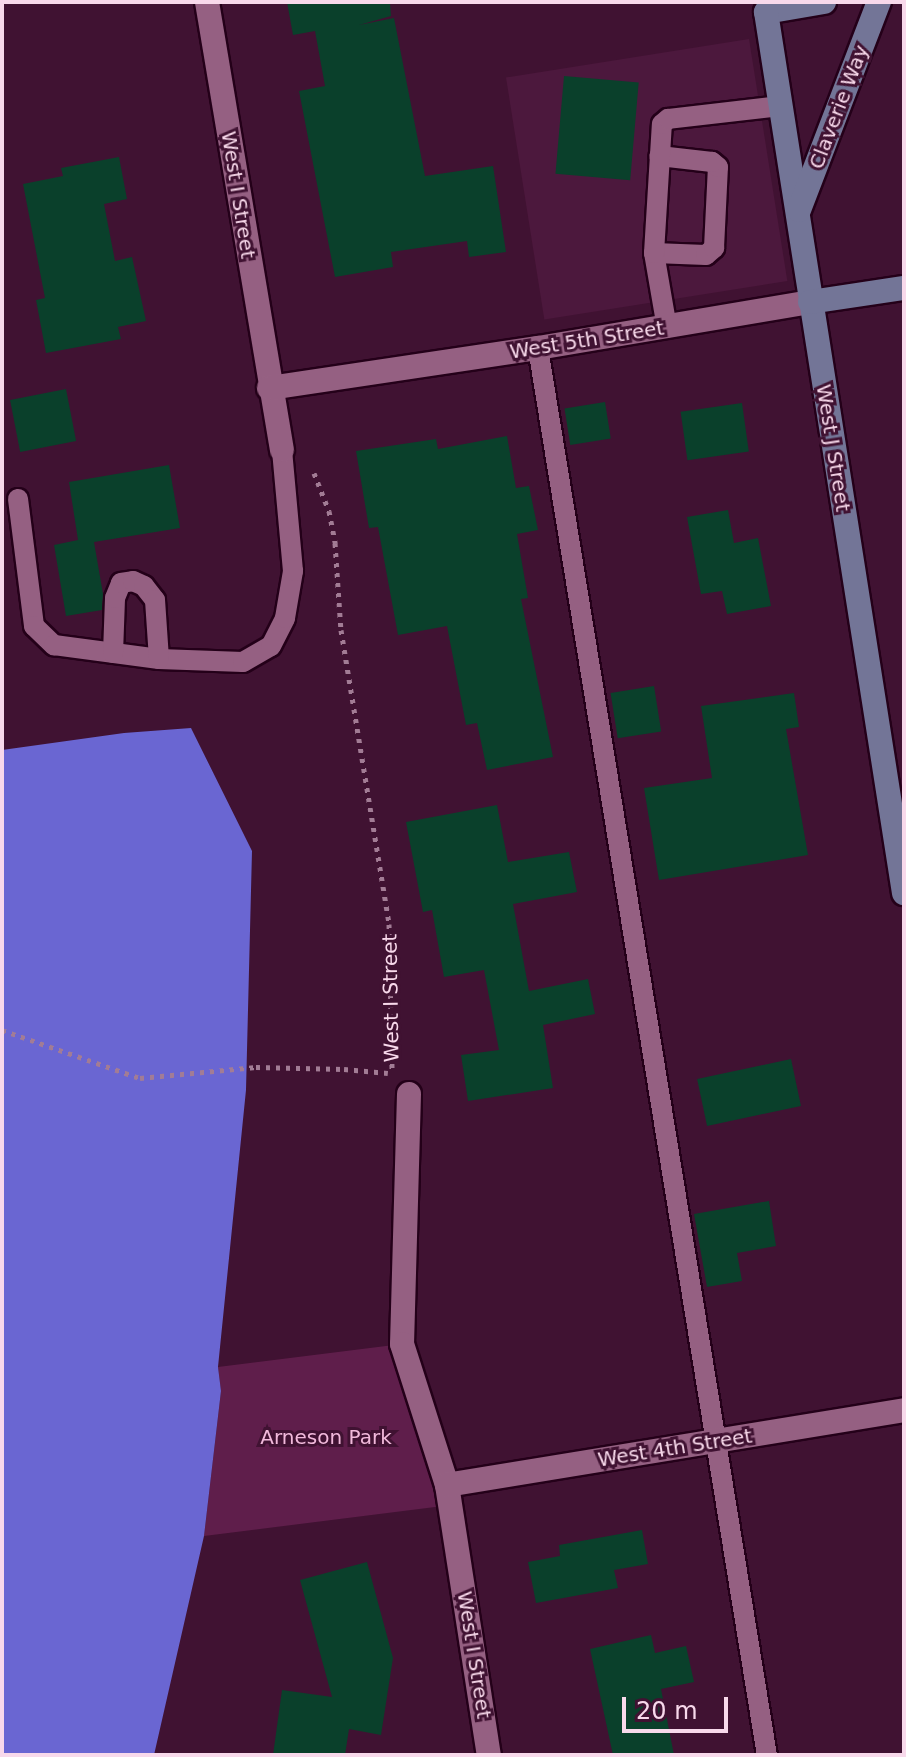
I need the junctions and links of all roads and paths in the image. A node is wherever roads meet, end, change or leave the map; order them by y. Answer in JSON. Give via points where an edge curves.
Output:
{"nodes":[{"id":1,"x":207,"y":2,"type":"edge"},
{"id":2,"x":824,"y":2,"type":"edge"},
{"id":3,"x":879,"y":2,"type":"edge"},
{"id":4,"x":765,"y":7,"type":"edge"},
{"id":5,"x":781,"y":106,"type":"junction"},
{"id":6,"x":659,"y":156,"type":"junction"},
{"id":7,"x":798,"y":212,"type":"junction"},
{"id":8,"x":654,"y":253,"type":"junction"},
{"id":9,"x":904,"y":288,"type":"edge"},
{"id":10,"x":810,"y":302,"type":"junction"},
{"id":11,"x":667,"y":328,"type":"junction"},
{"id":12,"x":538,"y":348,"type":"junction"},
{"id":13,"x":269,"y":388,"type":"junction"},
{"id":14,"x":282,"y":450,"type":"joint"},
{"id":15,"x":313,"y":471,"type":"dead end"},
{"id":16,"x":18,"y":499,"type":"dead end"},
{"id":17,"x":113,"y":653,"type":"junction"},
{"id":18,"x":159,"y":659,"type":"junction"},
{"id":19,"x":904,"y":893,"type":"edge"},
{"id":20,"x":2,"y":1030,"type":"edge"},
{"id":21,"x":409,"y":1094,"type":"dead end"},
{"id":22,"x":904,"y":1410,"type":"edge"},
{"id":23,"x":717,"y":1441,"type":"junction"},
{"id":24,"x":447,"y":1485,"type":"junction"},
{"id":25,"x":489,"y":1755,"type":"edge"},
{"id":26,"x":767,"y":1755,"type":"edge"}],
"edges":[{"from":1,"to":13,"type":"street","name":"West I Street"},
{"from":2,"to":4,"type":"street"},
{"from":3,"to":7,"type":"street","name":"Claverie Way"},
{"from":4,"to":5,"type":"street","name":"West J Street"},
{"from":5,"to":6,"type":"lane","via":[[668,119],[662,124]]},
{"from":5,"to":7,"type":"street","name":"West J Street"},
{"from":6,"to":8,"type":"lane"},
{"from":6,"to":8,"type":"lane","via":[[718,167],[717,205],[714,248],[706,255]]},
{"from":7,"to":10,"type":"street","name":"West J Street"},
{"from":8,"to":11,"type":"lane"},
{"from":9,"to":10,"type":"street","name":"West 5th Street"},
{"from":10,"to":11,"type":"street","name":"West 5th Street"},
{"from":10,"to":19,"type":"street","name":"West J Street"},
{"from":11,"to":12,"type":"street","name":"West 5th Street"},
{"from":12,"to":13,"type":"street","name":"West 5th Street"},
{"from":12,"to":23,"type":"lane"},
{"from":13,"to":14,"type":"street","name":"West I Street"},
{"from":14,"to":18,"type":"lane","via":[[293,571],[285,618],[271,646],[243,662]]},
{"from":15,"to":20,"type":"path","name":"West I Street","via":[[335,543],[341,630],[389,924],[392,1074],[256,1067],[140,1078]]},
{"from":16,"to":17,"type":"lane","via":[[34,626],[54,645]]},
{"from":17,"to":18,"type":"lane"},
{"from":17,"to":18,"type":"lane","via":[[115,598],[121,583],[133,581],[155,600]]},
{"from":21,"to":24,"type":"street","name":"West I Street","via":[[402,1344]]},
{"from":22,"to":23,"type":"street","name":"West 4th Street"},
{"from":23,"to":24,"type":"street","name":"West 4th Street"},
{"from":23,"to":26,"type":"lane"},
{"from":24,"to":25,"type":"street","name":"West I Street"}]}
